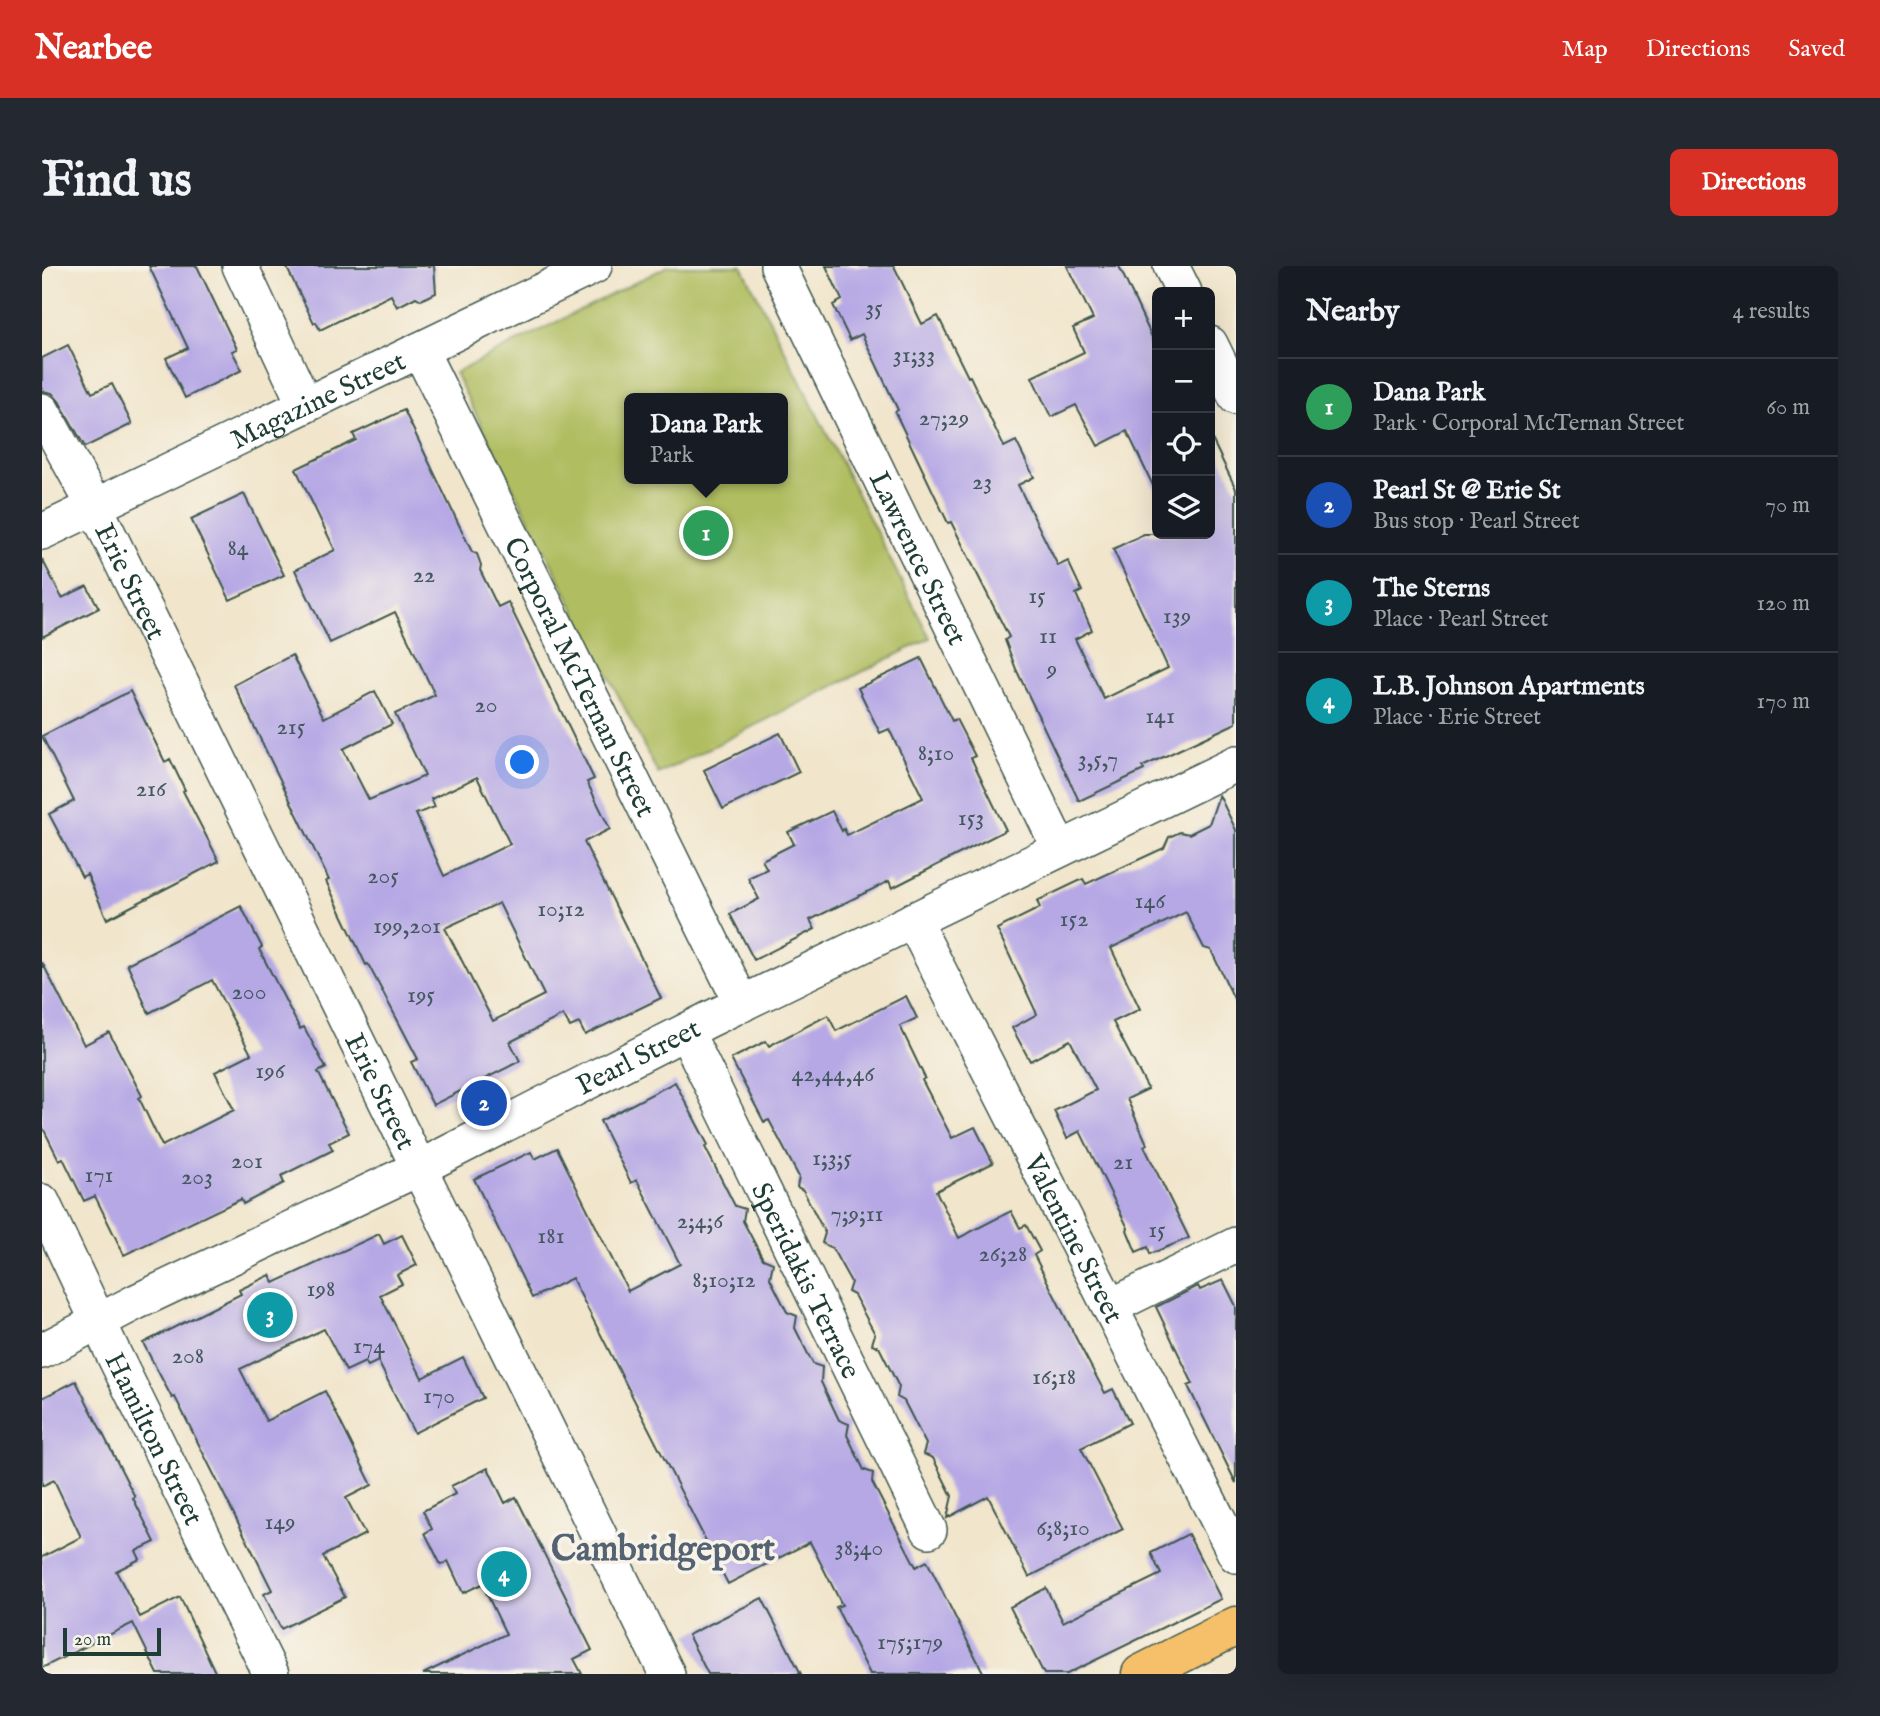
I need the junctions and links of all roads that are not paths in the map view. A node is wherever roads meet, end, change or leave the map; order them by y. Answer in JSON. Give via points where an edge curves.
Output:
{"nodes":[{"id":1,"x":240,"y":266,"type":"edge"},
{"id":2,"x":594,"y":266,"type":"edge"},
{"id":3,"x":778,"y":266,"type":"edge"},
{"id":4,"x":1171,"y":266,"type":"edge"},
{"id":5,"x":1182,"y":287,"type":"edge"},
{"id":6,"x":420,"y":350,"type":"junction"},
{"id":7,"x":1213,"y":350,"type":"edge"},
{"id":8,"x":1236,"y":397,"type":"edge"},
{"id":9,"x":305,"y":405,"type":"junction"},
{"id":10,"x":42,"y":411,"type":"edge"},
{"id":11,"x":95,"y":507,"type":"junction"},
{"id":12,"x":42,"y":532,"type":"edge"},
{"id":13,"x":1236,"y":764,"type":"edge"},
{"id":14,"x":1060,"y":849,"type":"junction"},
{"id":15,"x":914,"y":920,"type":"junction"},
{"id":16,"x":742,"y":1004,"type":"junction"},
{"id":17,"x":686,"y":1032,"type":"junction"},
{"id":18,"x":419,"y":1168,"type":"junction"},
{"id":19,"x":42,"y":1202,"type":"edge"},
{"id":20,"x":1236,"y":1245,"type":"edge"},
{"id":21,"x":1110,"y":1307,"type":"junction"},
{"id":22,"x":99,"y":1321,"type":"junction"},
{"id":23,"x":42,"y":1351,"type":"edge"},
{"id":24,"x":929,"y":1530,"type":"dead end"},
{"id":25,"x":1236,"y":1555,"type":"edge"},
{"id":26,"x":1236,"y":1626,"type":"edge"},
{"id":27,"x":271,"y":1674,"type":"edge"},
{"id":28,"x":667,"y":1674,"type":"edge"},
{"id":29,"x":1141,"y":1674,"type":"edge"}],
"edges":[{"from":1,"to":9,"type":"street"},
{"from":2,"to":6,"type":"street","name":"Magazine Street"},
{"from":3,"to":14,"type":"street","name":"Lawrence Street"},
{"from":4,"to":5,"type":"street"},
{"from":6,"to":9,"type":"street","name":"Magazine Street"},
{"from":6,"to":16,"type":"street","name":"Corporal McTernan Street"},
{"from":7,"to":8,"type":"street"},
{"from":9,"to":11,"type":"street","name":"Magazine Street"},
{"from":10,"to":11,"type":"street","name":"Erie Street"},
{"from":11,"to":12,"type":"street","name":"Magazine Street"},
{"from":11,"to":18,"type":"street","name":"Erie Street"},
{"from":13,"to":14,"type":"street","name":"Pearl Street"},
{"from":14,"to":15,"type":"street","name":"Pearl Street"},
{"from":15,"to":16,"type":"street","name":"Pearl Street"},
{"from":15,"to":21,"type":"street","name":"Valentine Street"},
{"from":16,"to":17,"type":"street","name":"Pearl Street"},
{"from":17,"to":18,"type":"street","name":"Pearl Street"},
{"from":17,"to":24,"type":"street","name":"Speridakis Terrace"},
{"from":18,"to":22,"type":"street","name":"Pearl Street"},
{"from":18,"to":28,"type":"street","name":"Erie Street"},
{"from":19,"to":22,"type":"street","name":"Hamilton Street"},
{"from":20,"to":21,"type":"street"},
{"from":21,"to":25,"type":"street","name":"Valentine Street"},
{"from":22,"to":23,"type":"street","name":"Pearl Street"},
{"from":22,"to":27,"type":"street","name":"Hamilton Street"},
{"from":26,"to":29,"type":"main road"}]}
